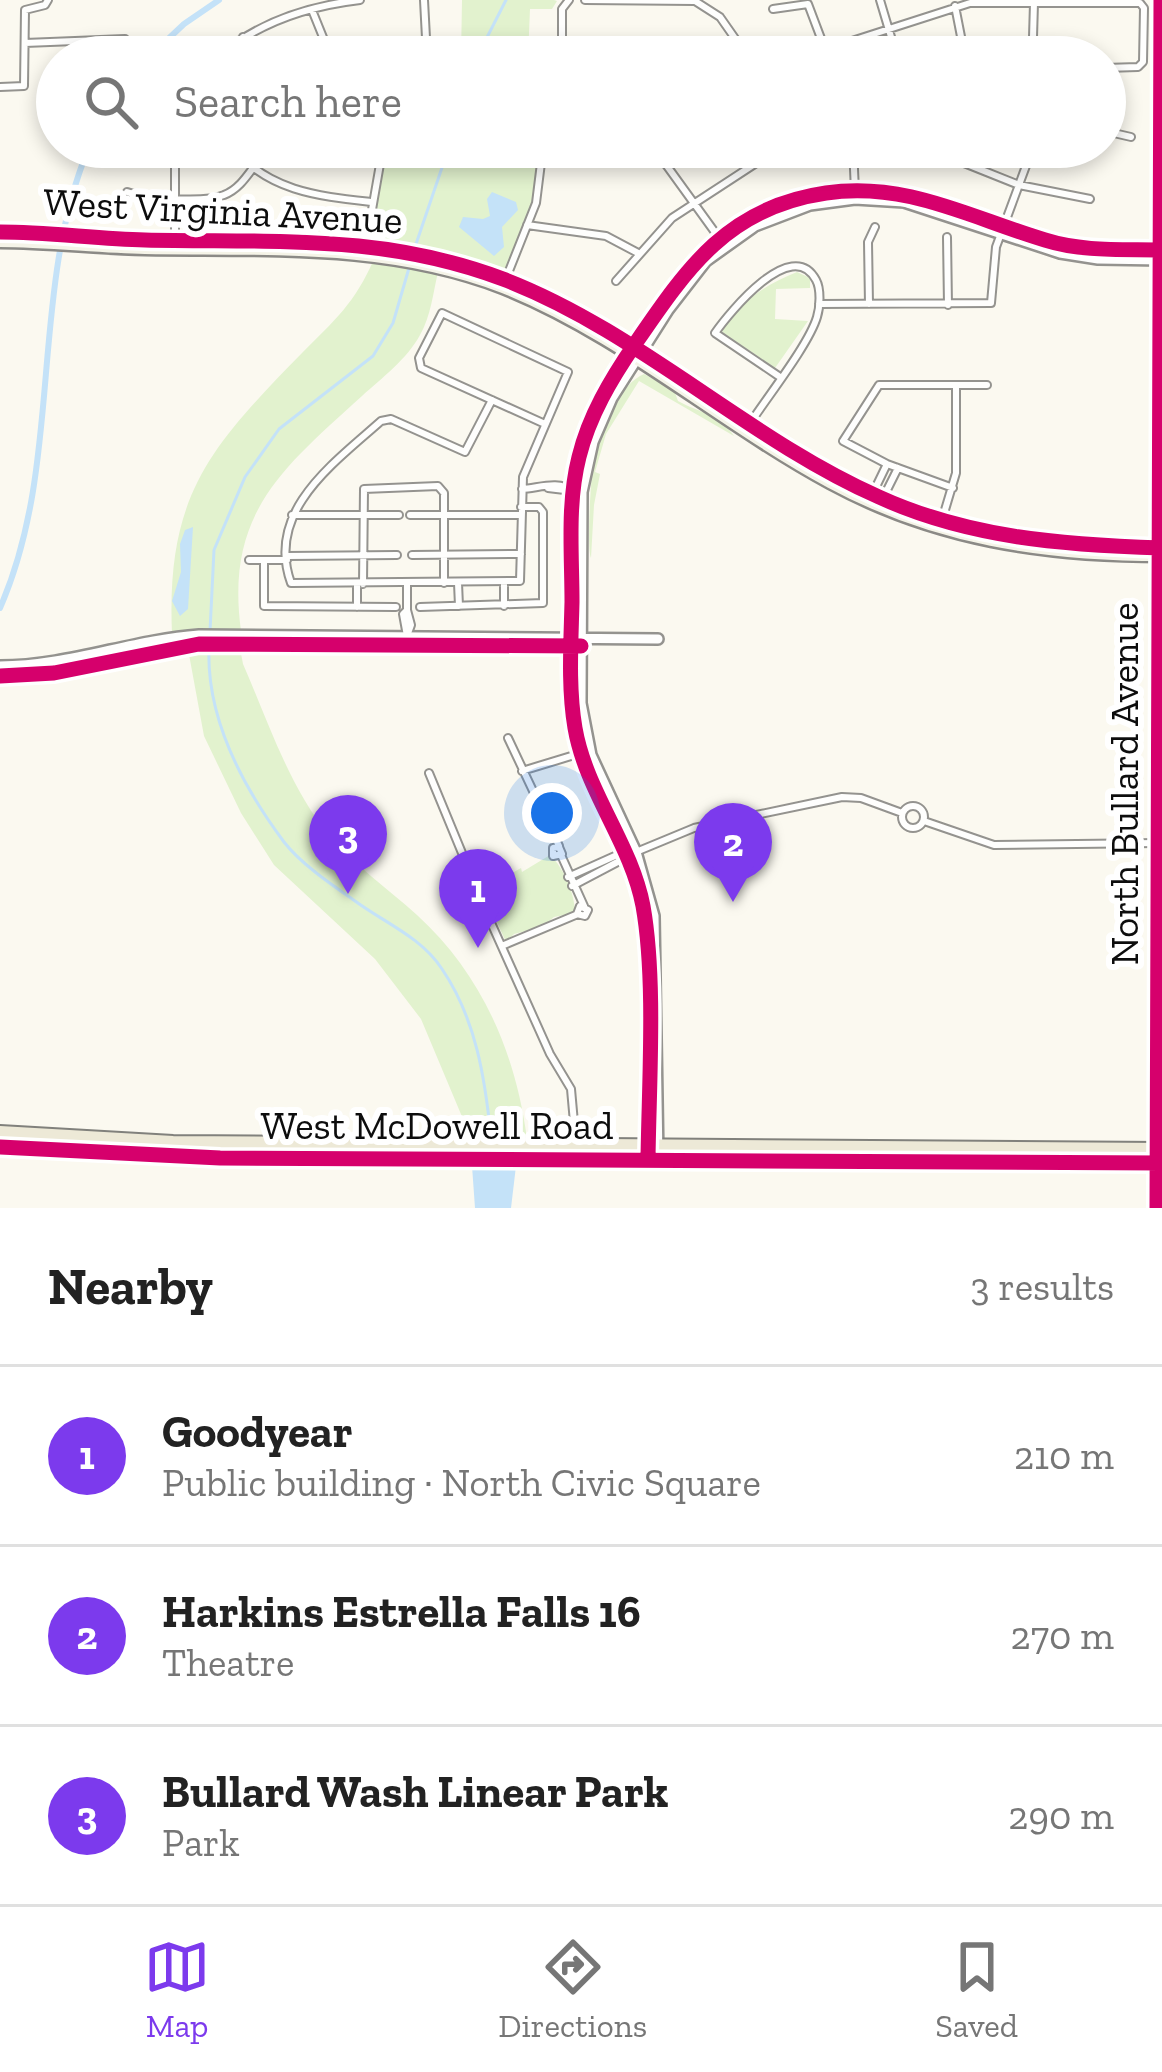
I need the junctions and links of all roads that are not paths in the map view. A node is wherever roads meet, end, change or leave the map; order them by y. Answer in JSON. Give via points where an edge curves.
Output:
{"nodes":[{"id":1,"x":360,"y":0,"type":"edge"},
{"id":2,"x":424,"y":0,"type":"edge"},
{"id":3,"x":585,"y":0,"type":"edge"},
{"id":4,"x":880,"y":0,"type":"edge"},
{"id":5,"x":1161,"y":0,"type":"edge"},
{"id":6,"x":47,"y":1,"type":"edge"},
{"id":7,"x":567,"y":1,"type":"edge"},
{"id":8,"x":1034,"y":3,"type":"edge"},
{"id":9,"x":955,"y":6,"type":"junction"},
{"id":10,"x":311,"y":9,"type":"junction"},
{"id":11,"x":773,"y":9,"type":"dead end"},
{"id":12,"x":887,"y":27,"type":"junction"},
{"id":13,"x":245,"y":36,"type":"edge"},
{"id":14,"x":322,"y":36,"type":"edge"},
{"id":15,"x":426,"y":36,"type":"edge"},
{"id":16,"x":564,"y":36,"type":"edge"},
{"id":17,"x":733,"y":36,"type":"edge"},
{"id":18,"x":820,"y":36,"type":"edge"},
{"id":19,"x":866,"y":36,"type":"edge"},
{"id":20,"x":890,"y":36,"type":"edge"},
{"id":21,"x":961,"y":36,"type":"edge"},
{"id":22,"x":1035,"y":36,"type":"edge"},
{"id":23,"x":36,"y":42,"type":"edge"},
{"id":24,"x":25,"y":43,"type":"junction"},
{"id":25,"x":1126,"y":66,"type":"edge"},
{"id":26,"x":0,"y":87,"type":"edge"},
{"id":27,"x":1126,"y":136,"type":"edge"},
{"id":28,"x":1131,"y":137,"type":"dead end"},
{"id":29,"x":175,"y":168,"type":"edge"},
{"id":30,"x":253,"y":168,"type":"joint"},
{"id":31,"x":378,"y":168,"type":"edge"},
{"id":32,"x":542,"y":168,"type":"edge"},
{"id":33,"x":668,"y":168,"type":"edge"},
{"id":34,"x":748,"y":168,"type":"edge"},
{"id":35,"x":854,"y":168,"type":"edge"},
{"id":36,"x":974,"y":168,"type":"edge"},
{"id":37,"x":1025,"y":168,"type":"edge"},
{"id":38,"x":1018,"y":185,"type":"junction"},
{"id":39,"x":127,"y":192,"type":"dead end"},
{"id":40,"x":855,"y":194,"type":"junction"},
{"id":41,"x":175,"y":198,"type":"junction"},
{"id":42,"x":1090,"y":199,"type":"dead end"},
{"id":43,"x":370,"y":202,"type":"junction"},
{"id":44,"x":692,"y":203,"type":"junction"},
{"id":45,"x":527,"y":225,"type":"junction"},
{"id":46,"x":874,"y":227,"type":"dead end"},
{"id":47,"x":1002,"y":230,"type":"junction"},
{"id":48,"x":0,"y":232,"type":"edge"},
{"id":49,"x":947,"y":237,"type":"dead end"},
{"id":50,"x":55,"y":238,"type":"junction"},
{"id":51,"x":0,"y":242,"type":"edge"},
{"id":52,"x":722,"y":242,"type":"junction"},
{"id":53,"x":366,"y":244,"type":"junction"},
{"id":54,"x":175,"y":245,"type":"junction"},
{"id":55,"x":398,"y":254,"type":"junction"},
{"id":56,"x":638,"y":254,"type":"junction"},
{"id":57,"x":1160,"y":255,"type":"edge"},
{"id":58,"x":616,"y":280,"type":"dead end"},
{"id":59,"x":504,"y":284,"type":"junction"},
{"id":60,"x":819,"y":304,"type":"junction"},
{"id":61,"x":869,"y":304,"type":"junction"},
{"id":62,"x":948,"y":305,"type":"junction"},
{"id":63,"x":634,"y":354,"type":"junction"},
{"id":64,"x":781,"y":377,"type":"junction"},
{"id":65,"x":956,"y":385,"type":"junction"},
{"id":66,"x":987,"y":385,"type":"dead end"},
{"id":67,"x":492,"y":400,"type":"junction"},
{"id":68,"x":1161,"y":404,"type":"edge"},
{"id":69,"x":545,"y":424,"type":"junction"},
{"id":70,"x":748,"y":427,"type":"junction"},
{"id":71,"x":887,"y":464,"type":"junction"},
{"id":72,"x":898,"y":468,"type":"junction"},
{"id":73,"x":953,"y":488,"type":"junction"},
{"id":74,"x":522,"y":489,"type":"junction"},
{"id":75,"x":578,"y":491,"type":"junction"},
{"id":76,"x":876,"y":501,"type":"junction"},
{"id":77,"x":521,"y":511,"type":"junction"},
{"id":78,"x":399,"y":514,"type":"dead end"},
{"id":79,"x":945,"y":514,"type":"junction"},
{"id":80,"x":292,"y":515,"type":"junction"},
{"id":81,"x":363,"y":515,"type":"junction"},
{"id":82,"x":410,"y":515,"type":"dead end"},
{"id":83,"x":444,"y":515,"type":"junction"},
{"id":84,"x":1019,"y":543,"type":"junction"},
{"id":85,"x":1160,"y":552,"type":"edge"},
{"id":86,"x":521,"y":554,"type":"junction"},
{"id":87,"x":412,"y":555,"type":"dead end"},
{"id":88,"x":444,"y":555,"type":"junction"},
{"id":89,"x":363,"y":556,"type":"junction"},
{"id":90,"x":397,"y":556,"type":"dead end"},
{"id":91,"x":287,"y":558,"type":"junction"},
{"id":92,"x":249,"y":560,"type":"dead end"},
{"id":93,"x":264,"y":560,"type":"junction"},
{"id":94,"x":444,"y":583,"type":"junction"},
{"id":95,"x":458,"y":583,"type":"junction"},
{"id":96,"x":504,"y":583,"type":"junction"},
{"id":97,"x":360,"y":584,"type":"junction"},
{"id":98,"x":407,"y":584,"type":"junction"},
{"id":99,"x":459,"y":606,"type":"junction"},
{"id":100,"x":504,"y":606,"type":"junction"},
{"id":101,"x":357,"y":607,"type":"junction"},
{"id":102,"x":396,"y":607,"type":"dead end"},
{"id":103,"x":420,"y":607,"type":"dead end"},
{"id":104,"x":199,"y":639,"type":"junction"},
{"id":105,"x":658,"y":639,"type":"dead end"},
{"id":106,"x":407,"y":640,"type":"junction"},
{"id":107,"x":576,"y":641,"type":"junction"},
{"id":108,"x":0,"y":666,"type":"edge"},
{"id":109,"x":0,"y":676,"type":"edge"},
{"id":110,"x":1160,"y":696,"type":"edge"},
{"id":111,"x":508,"y":739,"type":"dead end"},
{"id":112,"x":581,"y":753,"type":"junction"},
{"id":113,"x":522,"y":771,"type":"junction"},
{"id":114,"x":429,"y":773,"type":"dead end"},
{"id":115,"x":902,"y":814,"type":"junction"},
{"id":116,"x":924,"y":821,"type":"junction"},
{"id":117,"x":1159,"y":843,"type":"edge"},
{"id":118,"x":632,"y":854,"type":"junction"},
{"id":119,"x":570,"y":881,"type":"junction"},
{"id":120,"x":1159,"y":932,"type":"edge"},
{"id":121,"x":504,"y":946,"type":"junction"},
{"id":122,"x":1159,"y":992,"type":"edge"},
{"id":123,"x":0,"y":1132,"type":"edge"},
{"id":124,"x":379,"y":1144,"type":"junction"},
{"id":125,"x":576,"y":1144,"type":"junction"},
{"id":126,"x":1030,"y":1146,"type":"junction"},
{"id":127,"x":0,"y":1147,"type":"edge"},
{"id":128,"x":120,"y":1148,"type":"junction"},
{"id":129,"x":479,"y":1152,"type":"junction"},
{"id":130,"x":507,"y":1152,"type":"junction"},
{"id":131,"x":653,"y":1152,"type":"junction"},
{"id":132,"x":776,"y":1153,"type":"junction"},
{"id":133,"x":903,"y":1154,"type":"junction"},
{"id":134,"x":1159,"y":1156,"type":"edge"},
{"id":135,"x":330,"y":1158,"type":"junction"},
{"id":136,"x":982,"y":1161,"type":"junction"},
{"id":137,"x":1157,"y":1208,"type":"edge"}],
"edges":[{"from":1,"to":10,"type":"street"},
{"from":2,"to":15,"type":"street"},
{"from":3,"to":17,"type":"street","via":[[695,2]]},
{"from":4,"to":12,"type":"street"},
{"from":5,"to":57,"type":"main road","name":"North Bullard Avenue"},
{"from":6,"to":24,"type":"street","via":[[26,8]]},
{"from":7,"to":16,"type":"street"},
{"from":8,"to":9,"type":"street"},
{"from":8,"to":22,"type":"street"},
{"from":8,"to":25,"type":"street","via":[[1140,3],[1141,65]]},
{"from":9,"to":12,"type":"street"},
{"from":9,"to":21,"type":"street"},
{"from":10,"to":13,"type":"street"},
{"from":10,"to":14,"type":"street"},
{"from":11,"to":18,"type":"street","via":[[808,4]]},
{"from":12,"to":19,"type":"street"},
{"from":12,"to":20,"type":"street"},
{"from":23,"to":24,"type":"street"},
{"from":24,"to":26,"type":"street","via":[[24,86]]},
{"from":27,"to":28,"type":"street"},
{"from":29,"to":41,"type":"street"},
{"from":30,"to":41,"type":"street","via":[[224,195]]},
{"from":30,"to":43,"type":"street","via":[[294,190]]},
{"from":31,"to":43,"type":"street"},
{"from":32,"to":45,"type":"street"},
{"from":33,"to":44,"type":"street"},
{"from":34,"to":44,"type":"street"},
{"from":35,"to":40,"type":"street"},
{"from":36,"to":38,"type":"street"},
{"from":37,"to":38,"type":"street"},
{"from":38,"to":42,"type":"street"},
{"from":38,"to":47,"type":"street"},
{"from":39,"to":41,"type":"street"},
{"from":40,"to":47,"type":"street","via":[[909,194]]},
{"from":40,"to":52,"type":"street","via":[[780,205]]},
{"from":41,"to":54,"type":"street"},
{"from":43,"to":53,"type":"street"},
{"from":44,"to":52,"type":"street"},
{"from":44,"to":56,"type":"street"},
{"from":45,"to":56,"type":"street","via":[[592,233]]},
{"from":45,"to":59,"type":"street"},
{"from":46,"to":61,"type":"street"},
{"from":47,"to":57,"type":"street"},
{"from":47,"to":62,"type":"street","via":[[993,300]]},
{"from":48,"to":50,"type":"main road","name":"West Virginia Avenue"},
{"from":49,"to":62,"type":"street"},
{"from":50,"to":51,"type":"main road","name":"West Virginia Avenue"},
{"from":50,"to":54,"type":"main road","name":"West Virginia Avenue"},
{"from":52,"to":63,"type":"street","via":[[681,275]]},
{"from":53,"to":54,"type":"main road","name":"West Virginia Avenue"},
{"from":53,"to":55,"type":"main road","name":"West Virginia Avenue"},
{"from":54,"to":55,"type":"main road","name":"West Virginia Avenue"},
{"from":55,"to":59,"type":"main road","name":"West Virginia Avenue"},
{"from":56,"to":58,"type":"street"},
{"from":57,"to":68,"type":"main road","name":"North Bullard Avenue"},
{"from":59,"to":63,"type":"main road","name":"West Virginia Avenue"},
{"from":60,"to":61,"type":"street"},
{"from":60,"to":64,"type":"street"},
{"from":60,"to":64,"type":"street","via":[[819,287],[797,266],[771,276],[715,333]]},
{"from":61,"to":62,"type":"street"},
{"from":63,"to":70,"type":"main road","name":"West Virginia Avenue"},
{"from":63,"to":75,"type":"street","via":[[597,428]]},
{"from":64,"to":70,"type":"street"},
{"from":65,"to":66,"type":"street"},
{"from":65,"to":71,"type":"street","via":[[874,388],[843,441]]},
{"from":65,"to":73,"type":"street"},
{"from":67,"to":69,"type":"street"},
{"from":67,"to":69,"type":"street","via":[[418,363],[442,314],[568,372]]},
{"from":67,"to":80,"type":"street","via":[[465,452],[387,418],[314,482]]},
{"from":68,"to":85,"type":"main road","name":"North Bullard Avenue"},
{"from":69,"to":74,"type":"street"},
{"from":70,"to":76,"type":"main road","name":"West Virginia Avenue"},
{"from":71,"to":72,"type":"street"},
{"from":71,"to":76,"type":"street"},
{"from":72,"to":73,"type":"street"},
{"from":72,"to":76,"type":"street"},
{"from":73,"to":79,"type":"street"},
{"from":74,"to":75,"type":"street"},
{"from":74,"to":77,"type":"street"},
{"from":75,"to":107,"type":"street"},
{"from":76,"to":79,"type":"main road"},
{"from":76,"to":84,"type":"main road","via":[[952,533]]},
{"from":77,"to":83,"type":"street"},
{"from":77,"to":86,"type":"street"},
{"from":77,"to":100,"type":"street","via":[[542,509],[543,603]]},
{"from":78,"to":81,"type":"street"},
{"from":79,"to":84,"type":"main road"},
{"from":80,"to":81,"type":"street"},
{"from":80,"to":91,"type":"street"},
{"from":81,"to":83,"type":"street","via":[[364,489],[443,489]]},
{"from":81,"to":89,"type":"street"},
{"from":82,"to":83,"type":"street"},
{"from":83,"to":88,"type":"street"},
{"from":84,"to":85,"type":"main road","via":[[1088,555]]},
{"from":85,"to":110,"type":"main road","name":"North Bullard Avenue"},
{"from":86,"to":88,"type":"street"},
{"from":86,"to":96,"type":"street","via":[[520,581]]},
{"from":87,"to":88,"type":"street"},
{"from":88,"to":94,"type":"street"},
{"from":89,"to":90,"type":"street"},
{"from":89,"to":91,"type":"street"},
{"from":89,"to":97,"type":"street"},
{"from":91,"to":93,"type":"street"},
{"from":91,"to":97,"type":"street","via":[[291,584]]},
{"from":92,"to":93,"type":"street"},
{"from":93,"to":101,"type":"street","via":[[264,606]]},
{"from":94,"to":95,"type":"street"},
{"from":94,"to":98,"type":"street"},
{"from":95,"to":96,"type":"street"},
{"from":95,"to":99,"type":"street"},
{"from":96,"to":100,"type":"street"},
{"from":97,"to":98,"type":"street"},
{"from":97,"to":101,"type":"street"},
{"from":98,"to":106,"type":"street"},
{"from":99,"to":100,"type":"street"},
{"from":99,"to":103,"type":"street"},
{"from":101,"to":102,"type":"street"},
{"from":104,"to":106,"type":"street"},
{"from":104,"to":108,"type":"street"},
{"from":104,"to":109,"type":"street","via":[[54,673]]},
{"from":105,"to":107,"type":"street"},
{"from":106,"to":107,"type":"street"},
{"from":107,"to":112,"type":"street","via":[[572,701]]},
{"from":107,"to":118,"type":"street","via":[[588,744]]},
{"from":110,"to":117,"type":"main road","name":"North Bullard Avenue"},
{"from":111,"to":113,"type":"street"},
{"from":112,"to":113,"type":"street"},
{"from":112,"to":118,"type":"street"},
{"from":113,"to":119,"type":"street"},
{"from":114,"to":121,"type":"street"},
{"from":115,"to":116,"type":"street","via":[[909,828]]},
{"from":115,"to":116,"type":"street","via":[[917,806]]},
{"from":115,"to":118,"type":"street","via":[[842,797],[694,828]]},
{"from":116,"to":117,"type":"street","via":[[994,845]]},
{"from":117,"to":120,"type":"main road","name":"North Bullard Avenue"},
{"from":118,"to":119,"type":"street"},
{"from":118,"to":131,"type":"street","via":[[657,945]]},
{"from":119,"to":121,"type":"street","via":[[580,910]]},
{"from":120,"to":122,"type":"main road","name":"North Bullard Avenue"},
{"from":121,"to":125,"type":"street","via":[[571,1089]]},
{"from":122,"to":134,"type":"main road","name":"North Bullard Avenue"},
{"from":123,"to":128,"type":"main road","name":"West McDowell Road"},
{"from":124,"to":128,"type":"main road","name":"West McDowell Road"},
{"from":124,"to":129,"type":"main road","name":"West McDowell Road"},
{"from":124,"to":135,"type":"main road"},
{"from":125,"to":130,"type":"main road","name":"West McDowell Road"},
{"from":125,"to":131,"type":"main road","name":"West McDowell Road"},
{"from":126,"to":133,"type":"main road","name":"West McDowell Road"},
{"from":126,"to":134,"type":"main road","name":"West McDowell Road"},
{"from":126,"to":136,"type":"main road"},
{"from":127,"to":128,"type":"main road","name":"West McDowell Road"},
{"from":128,"to":135,"type":"main road","name":"West McDowell Road"},
{"from":129,"to":130,"type":"main road","name":"West McDowell Road"},
{"from":129,"to":135,"type":"main road","name":"West McDowell Road"},
{"from":130,"to":131,"type":"main road","name":"West McDowell Road"},
{"from":131,"to":132,"type":"main road","name":"West McDowell Road"},
{"from":131,"to":132,"type":"main road","name":"West McDowell Road","via":[[738,1160]]},
{"from":132,"to":133,"type":"main road","name":"West McDowell Road"},
{"from":132,"to":133,"type":"main road","name":"West McDowell Road","via":[[822,1146]]},
{"from":133,"to":136,"type":"main road","name":"West McDowell Road"},
{"from":134,"to":136,"type":"main road","name":"West McDowell Road"},
{"from":134,"to":137,"type":"main road","name":"North Bullard Avenue"}]}
